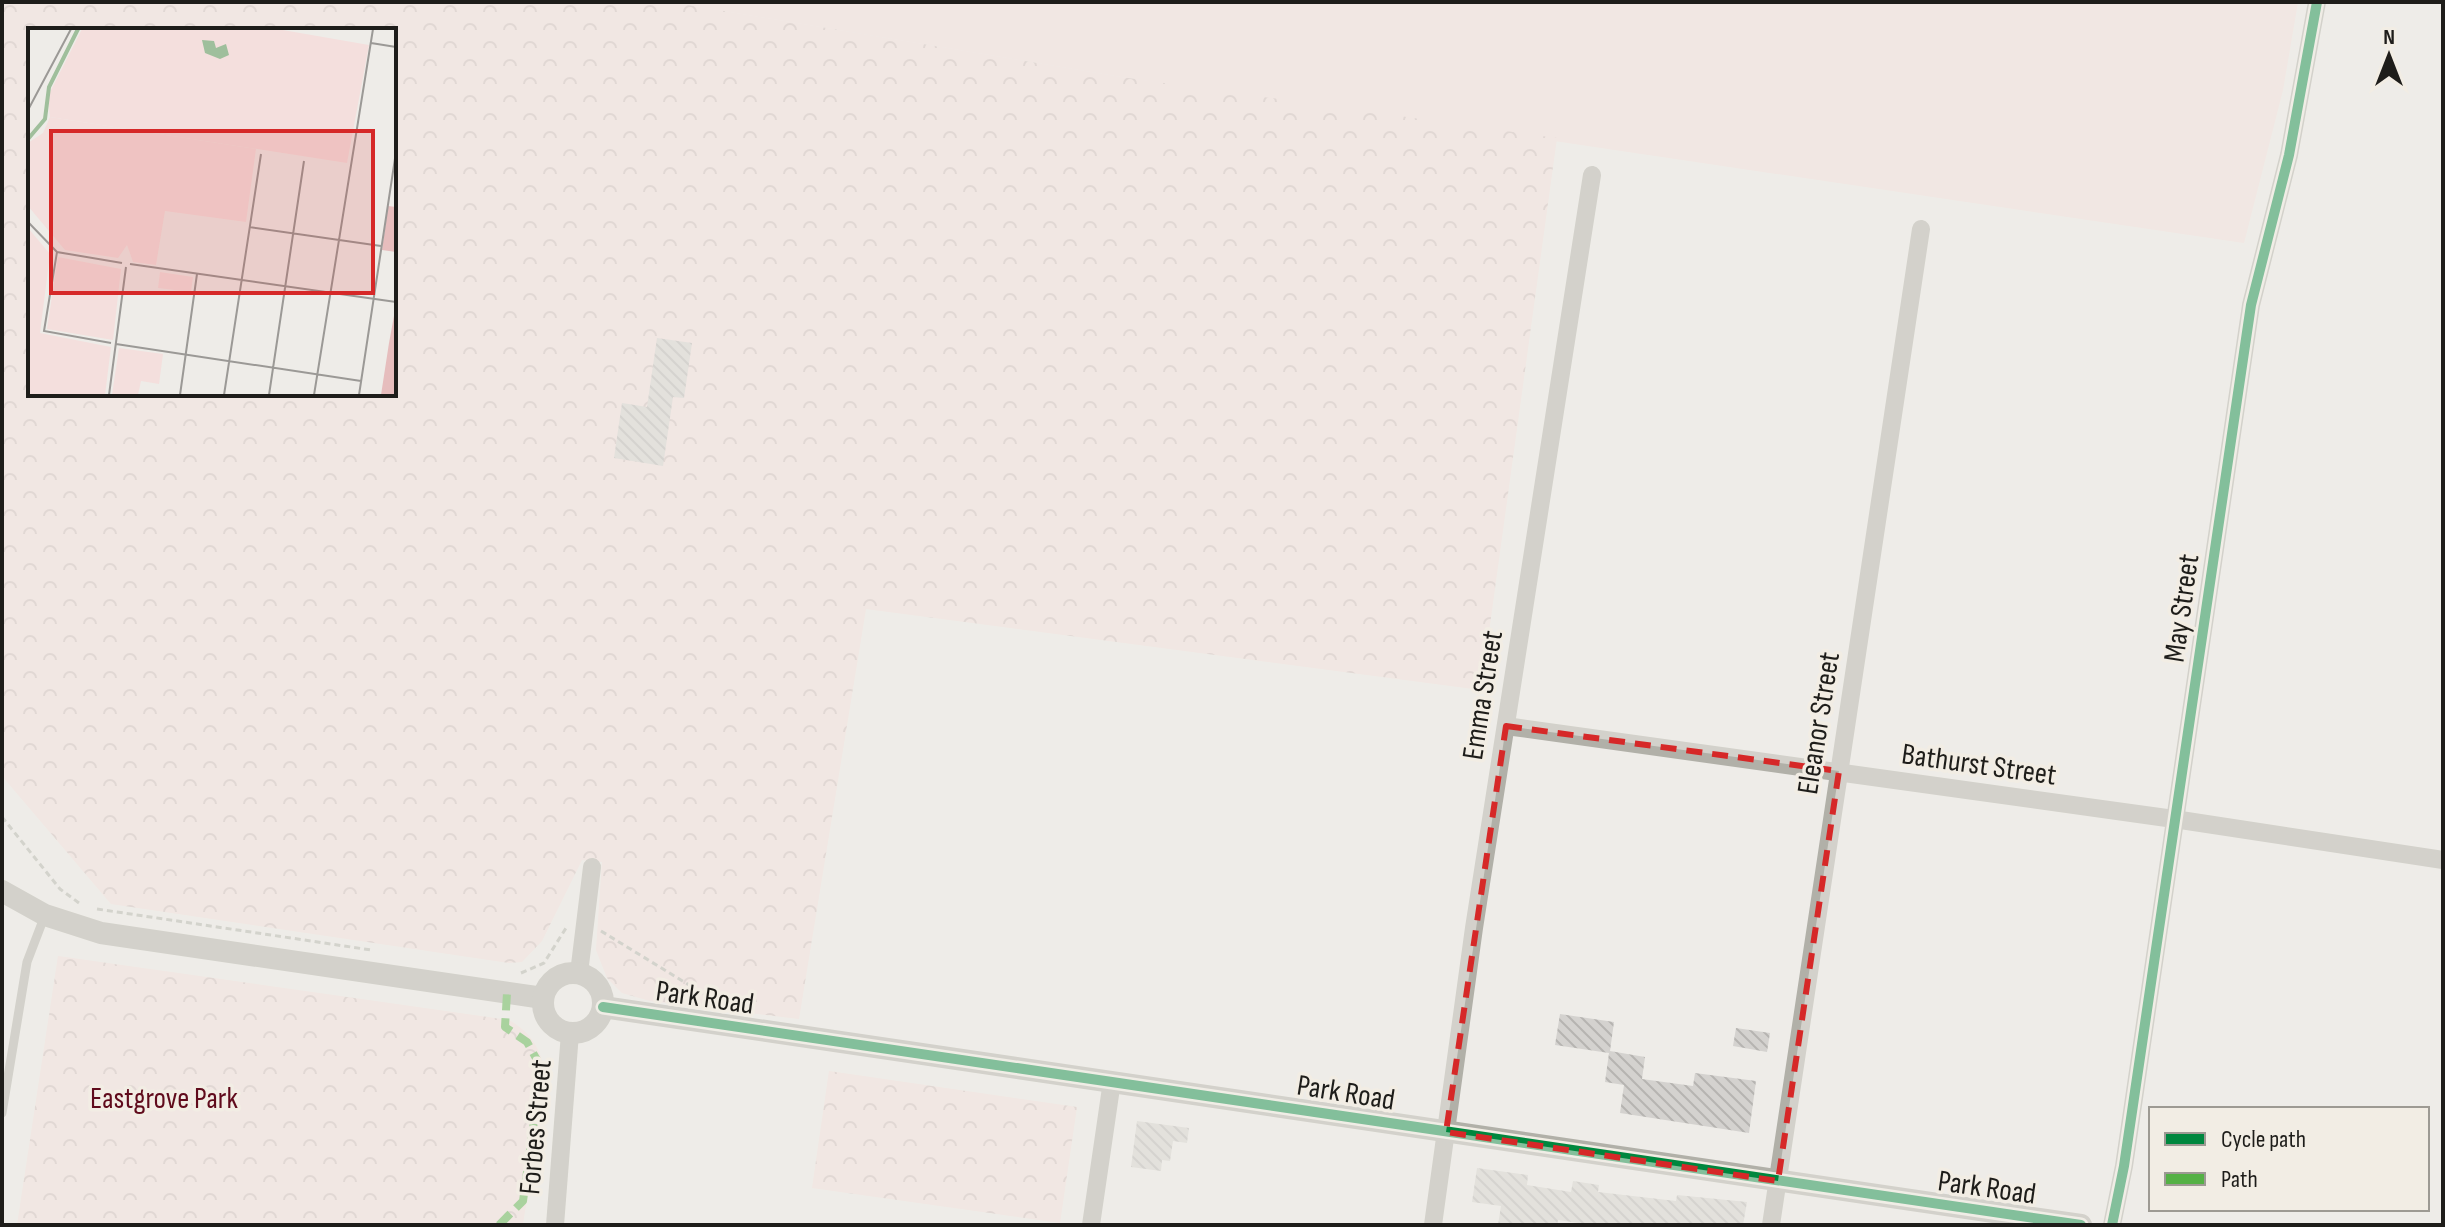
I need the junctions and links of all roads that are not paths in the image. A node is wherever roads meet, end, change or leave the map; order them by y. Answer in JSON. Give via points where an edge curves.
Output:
{"nodes":[{"id":1,"x":2317,"y":2,"type":"edge"},
{"id":2,"x":1592,"y":175,"type":"dead end"},
{"id":3,"x":1921,"y":229,"type":"dead end"},
{"id":4,"x":1506,"y":726,"type":"junction"},
{"id":5,"x":1839,"y":771,"type":"junction"},
{"id":6,"x":2174,"y":819,"type":"junction"},
{"id":7,"x":2443,"y":860,"type":"edge"},
{"id":8,"x":592,"y":867,"type":"dead end"},
{"id":9,"x":2,"y":891,"type":"edge"},
{"id":10,"x":45,"y":915,"type":"junction"},
{"id":11,"x":579,"y":973,"type":"junction"},
{"id":12,"x":543,"y":998,"type":"junction"},
{"id":13,"x":603,"y":1007,"type":"junction"},
{"id":14,"x":570,"y":1033,"type":"junction"},
{"id":15,"x":1112,"y":1081,"type":"junction"},
{"id":16,"x":2,"y":1113,"type":"edge"},
{"id":17,"x":1446,"y":1132,"type":"junction"},
{"id":18,"x":1778,"y":1181,"type":"junction"},
{"id":19,"x":555,"y":1225,"type":"edge"},
{"id":20,"x":1091,"y":1225,"type":"edge"},
{"id":21,"x":1433,"y":1225,"type":"edge"},
{"id":22,"x":1771,"y":1225,"type":"edge"},
{"id":23,"x":2081,"y":1225,"type":"edge"},
{"id":24,"x":2112,"y":1225,"type":"edge"}],
"edges":[{"from":1,"to":6,"type":"street","name":"May Street","via":[[2289,155],[2251,305]]},
{"from":2,"to":4,"type":"street","name":"Emma Street"},
{"from":3,"to":5,"type":"street","name":"Eleanor Street"},
{"from":4,"to":5,"type":"street","name":"Bathurst Street"},
{"from":4,"to":17,"type":"street","name":"Emma Street"},
{"from":5,"to":6,"type":"street","name":"Bathurst Street"},
{"from":5,"to":18,"type":"street","name":"Eleanor Street"},
{"from":6,"to":7,"type":"street","name":"Bathurst Street"},
{"from":6,"to":24,"type":"street","name":"May Street"},
{"from":8,"to":11,"type":"street"},
{"from":9,"to":10,"type":"street"},
{"from":10,"to":12,"type":"street","via":[[137,940]]},
{"from":10,"to":16,"type":"lane","via":[[27,962]]},
{"from":11,"to":12,"type":"street","via":[[555,979]]},
{"from":11,"to":13,"type":"street","via":[[596,983]]},
{"from":12,"to":14,"type":"street","via":[[549,1021]]},
{"from":13,"to":14,"type":"street","via":[[591,1028]]},
{"from":13,"to":15,"type":"street","name":"Park Road"},
{"from":14,"to":19,"type":"street","name":"Forbes Street"},
{"from":15,"to":17,"type":"street","name":"Park Road"},
{"from":15,"to":20,"type":"street"},
{"from":17,"to":18,"type":"street","name":"Park Road"},
{"from":17,"to":21,"type":"street","name":"Emma Street"},
{"from":18,"to":22,"type":"street","name":"Eleanor Street"},
{"from":18,"to":23,"type":"street","name":"Park Road"}]}
